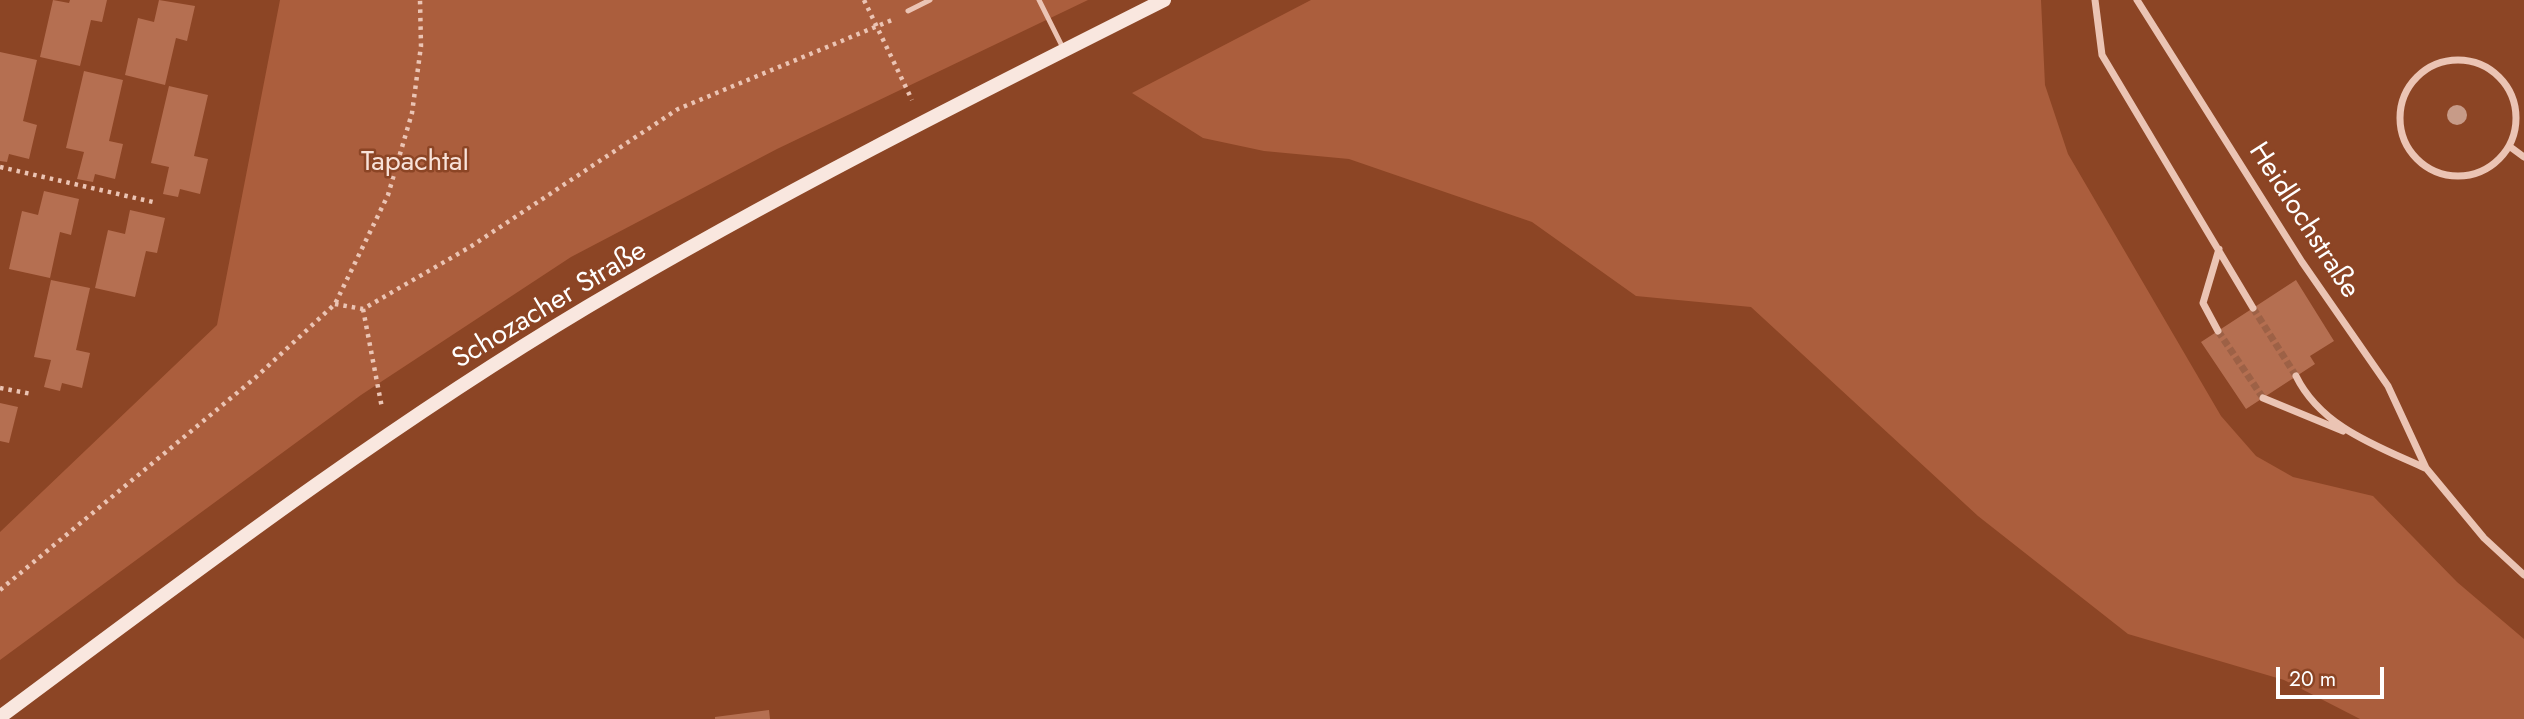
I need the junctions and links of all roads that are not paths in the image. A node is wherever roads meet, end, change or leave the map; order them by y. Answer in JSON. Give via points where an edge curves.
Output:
{"nodes":[{"id":1,"x":930,"y":0,"type":"edge"},
{"id":2,"x":1039,"y":0,"type":"edge"},
{"id":3,"x":1164,"y":0,"type":"edge"},
{"id":4,"x":2095,"y":0,"type":"edge"},
{"id":5,"x":2137,"y":0,"type":"edge"},
{"id":6,"x":908,"y":12,"type":"dead end"},
{"id":7,"x":1064,"y":50,"type":"junction"},
{"id":8,"x":2509,"y":146,"type":"junction"},
{"id":9,"x":2524,"y":157,"type":"edge"},
{"id":10,"x":2219,"y":248,"type":"junction"},
{"id":11,"x":2253,"y":308,"type":"tunnel mouth"},
{"id":12,"x":2218,"y":331,"type":"tunnel mouth"},
{"id":13,"x":2296,"y":376,"type":"tunnel mouth"},
{"id":14,"x":2263,"y":398,"type":"tunnel mouth"},
{"id":15,"x":2347,"y":433,"type":"junction"},
{"id":16,"x":2426,"y":468,"type":"junction"},
{"id":17,"x":2524,"y":575,"type":"edge"},
{"id":18,"x":0,"y":717,"type":"edge"}],
"edges":[{"from":1,"to":6,"type":"lane"},
{"from":2,"to":7,"type":"lane"},
{"from":3,"to":7,"type":"main road","name":"Schozacher Straße"},
{"from":4,"to":10,"type":"street","via":[[2102,55]]},
{"from":5,"to":16,"type":"street","name":"Heidlochstraße","via":[[2302,262],[2388,386]]},
{"from":7,"to":18,"type":"main road","name":"Schozacher Straße","via":[[922,120],[586,308],[314,483]]},
{"from":8,"to":8,"type":"street","via":[[2480,172],[2442,174],[2410,151],[2402,134],[2404,95],[2430,66],[2448,60],[2486,66],[2511,93],[2516,110]]},
{"from":8,"to":9,"type":"street"},
{"from":10,"to":11,"type":"street"},
{"from":10,"to":12,"type":"street","via":[[2203,303]]},
{"from":13,"to":15,"type":"street","name":"Heidlochstraße","via":[[2301,388]]},
{"from":14,"to":15,"type":"street","name":"Heidlochstraße"},
{"from":15,"to":16,"type":"street","name":"Heidlochstraße"},
{"from":16,"to":17,"type":"street","name":"Heidlochstraße","via":[[2484,538]]}]}
